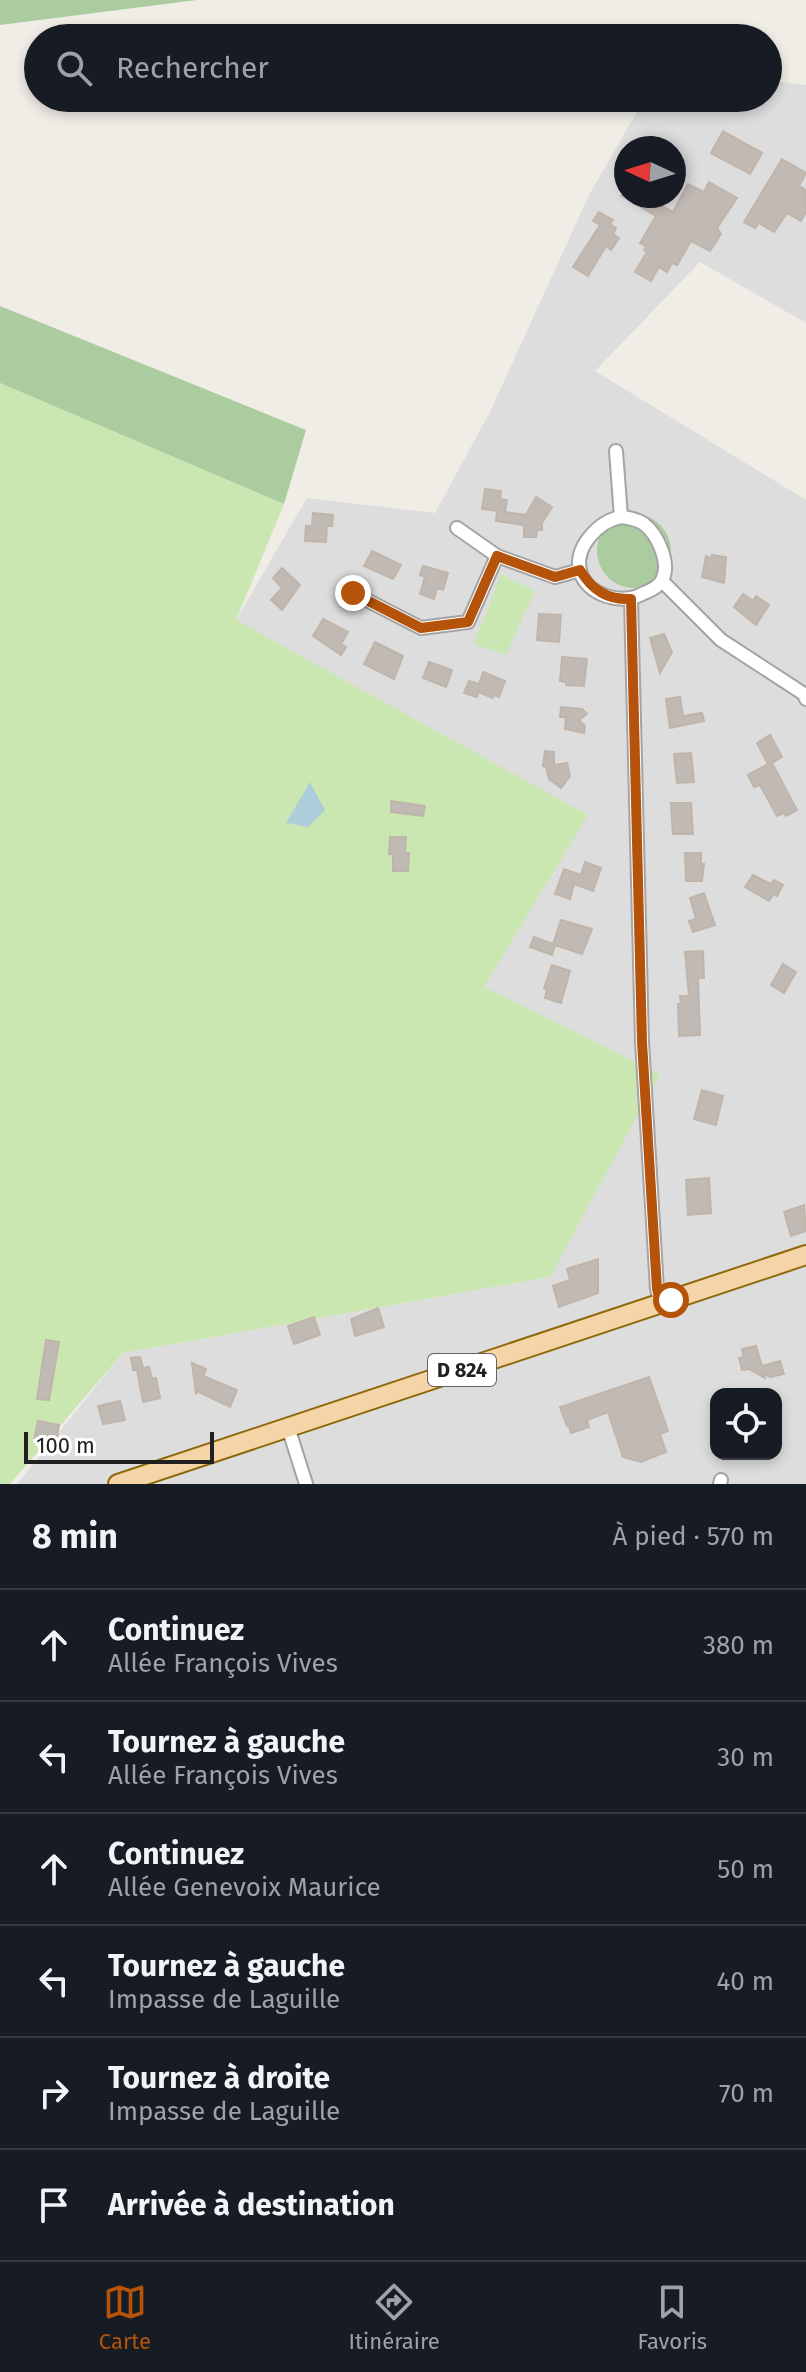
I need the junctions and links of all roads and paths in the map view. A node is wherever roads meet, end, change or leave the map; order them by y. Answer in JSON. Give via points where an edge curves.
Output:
{"nodes":[{"id":1,"x":616,"y":451,"type":"dead end"},
{"id":2,"x":621,"y":517,"type":"junction"},
{"id":3,"x":457,"y":528,"type":"dead end"},
{"id":4,"x":497,"y":556,"type":"junction"},
{"id":5,"x":580,"y":570,"type":"junction"},
{"id":6,"x":662,"y":581,"type":"junction"},
{"id":7,"x":353,"y":593,"type":"dead end"},
{"id":8,"x":631,"y":599,"type":"junction"},
{"id":9,"x":806,"y":699,"type":"edge"},
{"id":10,"x":806,"y":1255,"type":"edge"},
{"id":11,"x":661,"y":1304,"type":"junction"},
{"id":12,"x":288,"y":1427,"type":"junction"},
{"id":13,"x":118,"y":1484,"type":"edge"},
{"id":14,"x":306,"y":1484,"type":"edge"}],
"edges":[{"from":1,"to":2,"type":"street"},
{"from":2,"to":5,"type":"street","via":[[605,522],[588,539]]},
{"from":2,"to":6,"type":"street","via":[[652,533],[663,555]]},
{"from":3,"to":4,"type":"street"},
{"from":4,"to":5,"type":"street","via":[[555,577]]},
{"from":4,"to":7,"type":"street","via":[[468,622],[421,628]]},
{"from":5,"to":8,"type":"street","via":[[602,594]]},
{"from":6,"to":8,"type":"street"},
{"from":6,"to":9,"type":"street","via":[[721,640]]},
{"from":8,"to":11,"type":"street","via":[[642,1042]]},
{"from":10,"to":11,"type":"main road","number":"D 824"},
{"from":11,"to":12,"type":"main road","number":"D 824"},
{"from":12,"to":13,"type":"main road","number":"D 824"},
{"from":12,"to":14,"type":"street"}]}
